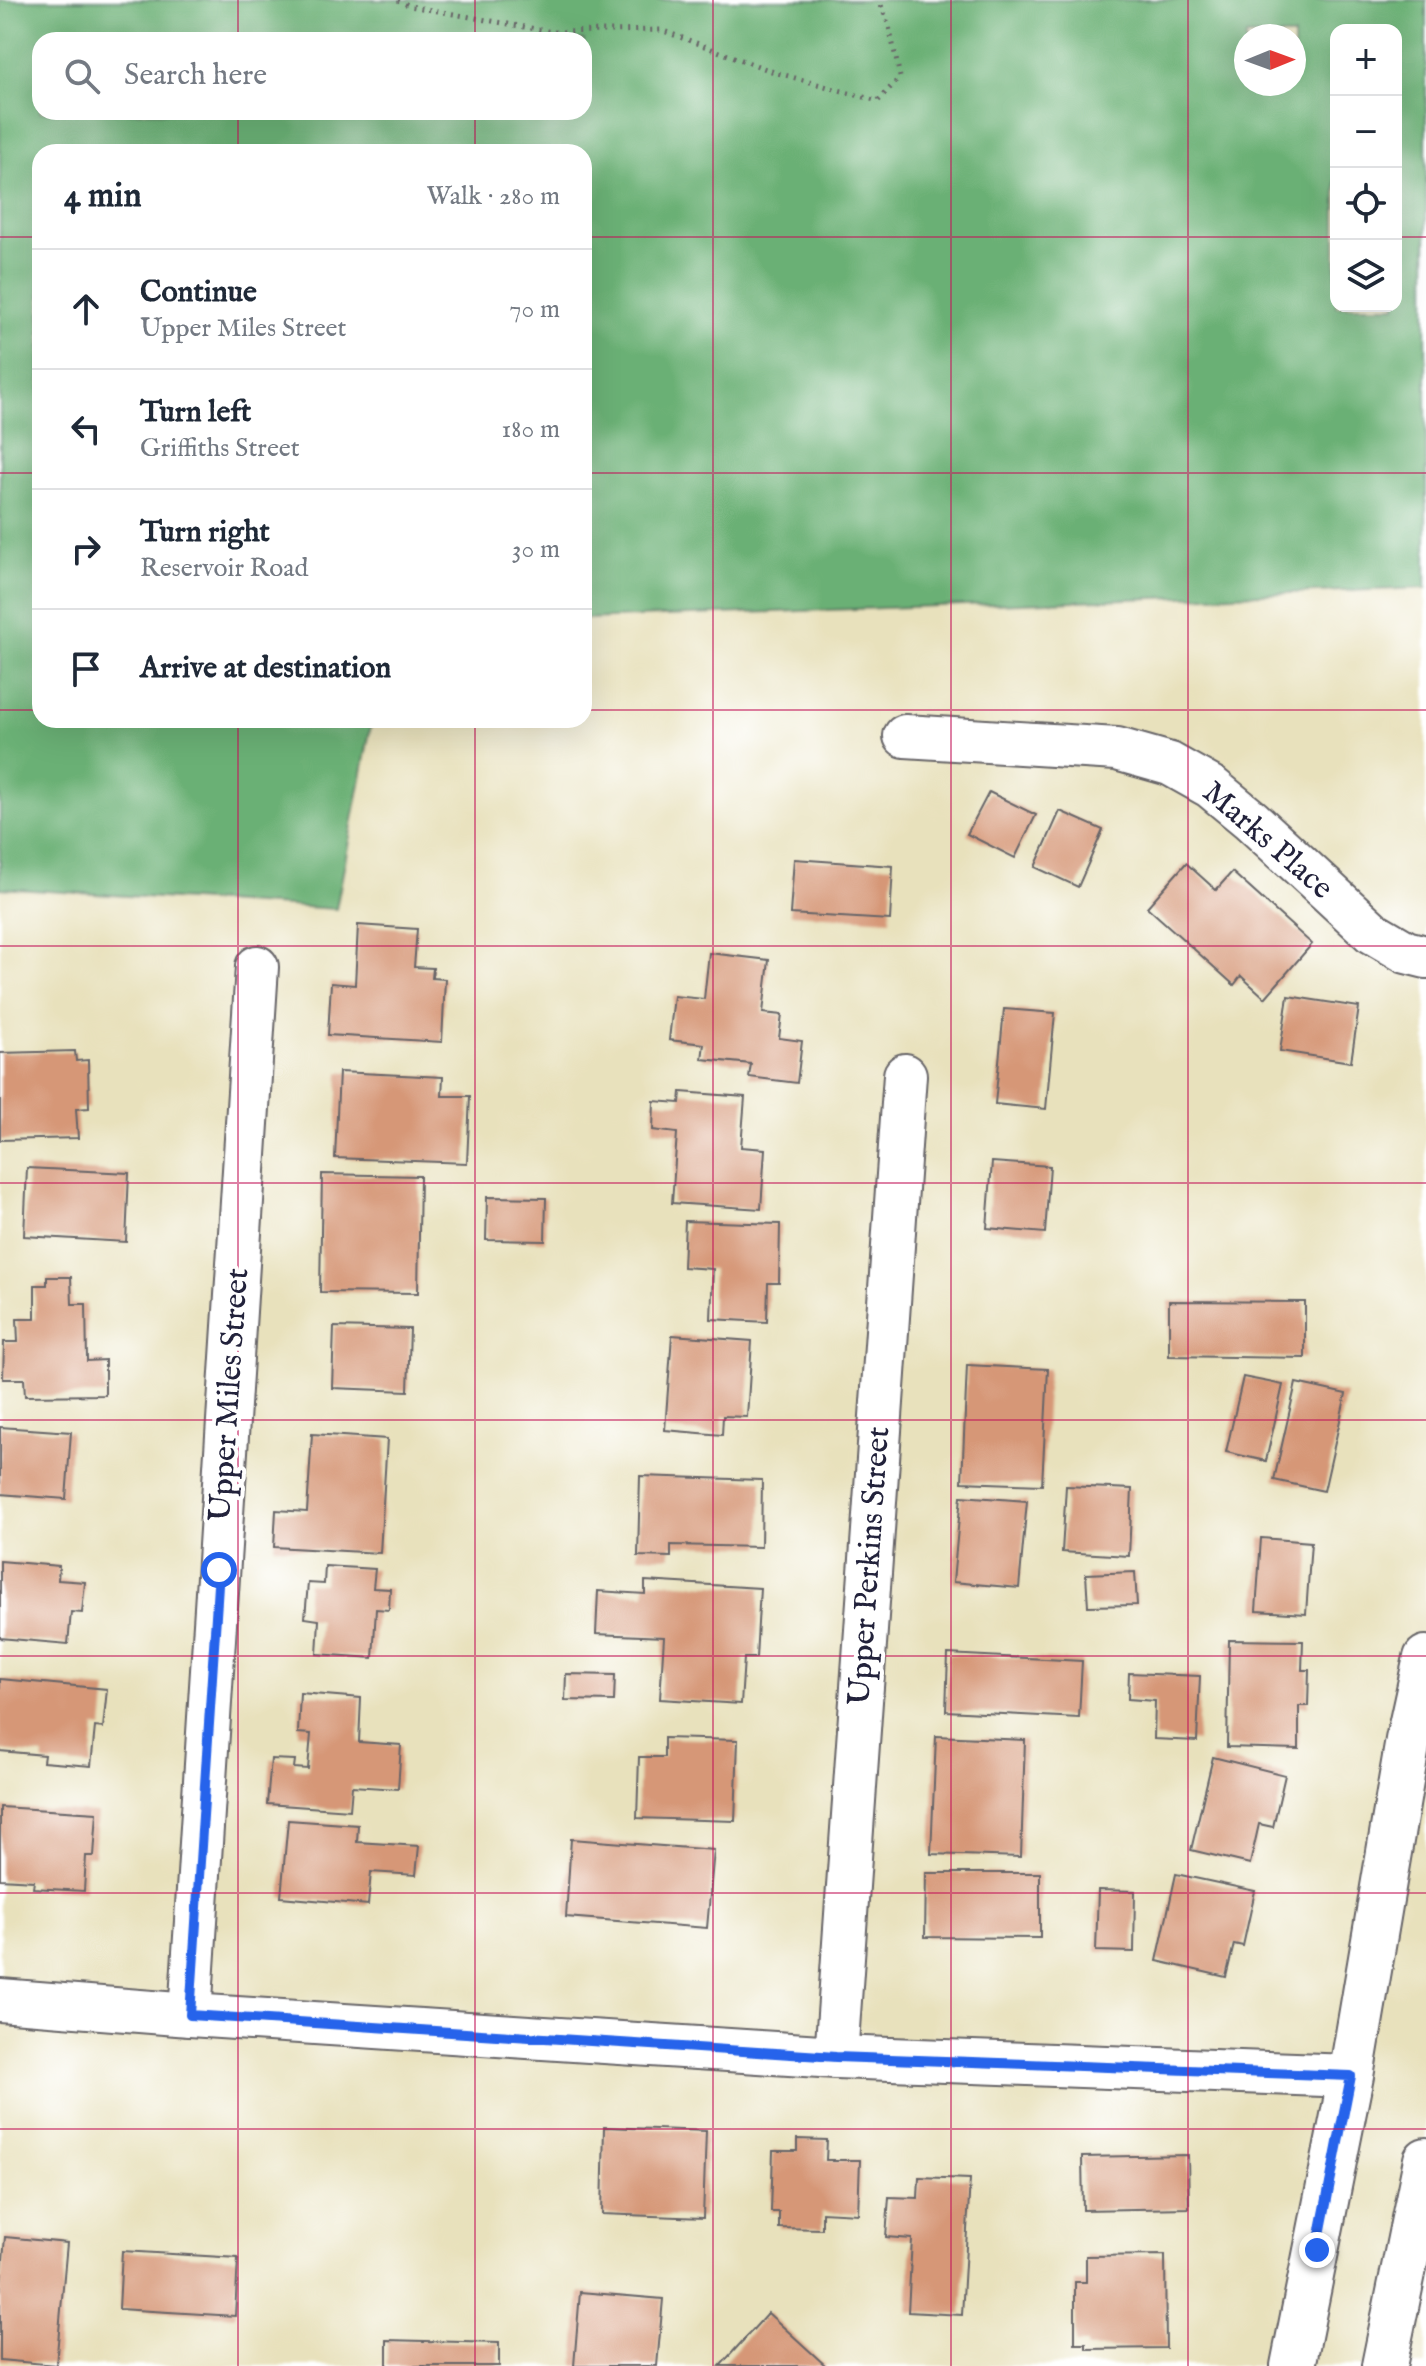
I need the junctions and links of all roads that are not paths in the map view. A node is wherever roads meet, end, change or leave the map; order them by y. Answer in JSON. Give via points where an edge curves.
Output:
{"nodes":[{"id":1,"x":905,"y":736,"type":"dead end"},
{"id":2,"x":1426,"y":957,"type":"edge"},
{"id":3,"x":257,"y":967,"type":"dead end"},
{"id":4,"x":905,"y":1075,"type":"dead end"},
{"id":5,"x":1426,"y":1658,"type":"edge"},
{"id":6,"x":0,"y":2000,"type":"edge"},
{"id":7,"x":190,"y":2015,"type":"junction"},
{"id":8,"x":836,"y":2057,"type":"junction"},
{"id":9,"x":1351,"y":2076,"type":"junction"},
{"id":10,"x":1426,"y":2160,"type":"edge"},
{"id":11,"x":1293,"y":2366,"type":"edge"},
{"id":12,"x":1384,"y":2366,"type":"edge"}],
"edges":[{"from":1,"to":2,"type":"street","name":"Marks Place","via":[[1117,749],[1170,764],[1211,787],[1251,820],[1372,932]]},
{"from":3,"to":7,"type":"street","name":"Upper Miles Street"},
{"from":4,"to":8,"type":"street","name":"Upper Perkins Street"},
{"from":5,"to":9,"type":"main road"},
{"from":6,"to":7,"type":"street"},
{"from":7,"to":8,"type":"street"},
{"from":8,"to":9,"type":"street"},
{"from":9,"to":11,"type":"main road"},
{"from":10,"to":12,"type":"main road"}]}
